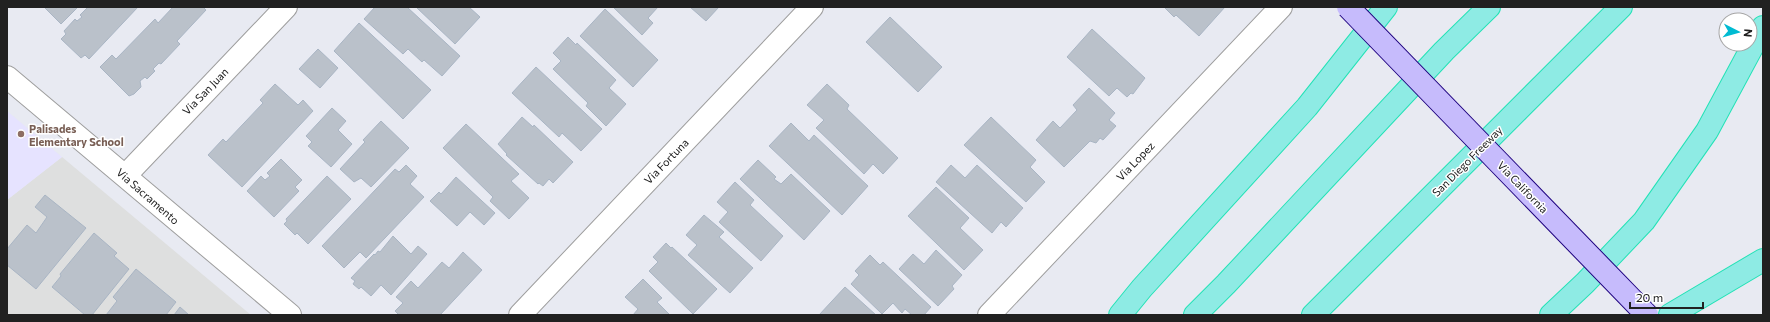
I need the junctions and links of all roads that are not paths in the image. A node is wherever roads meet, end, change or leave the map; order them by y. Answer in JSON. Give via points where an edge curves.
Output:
{"nodes":[{"id":1,"x":286,"y":7,"type":"edge"},
{"id":2,"x":812,"y":7,"type":"edge"},
{"id":3,"x":1281,"y":7,"type":"edge"},
{"id":4,"x":1348,"y":7,"type":"edge"},
{"id":5,"x":1386,"y":7,"type":"edge"},
{"id":6,"x":1489,"y":7,"type":"edge"},
{"id":7,"x":1620,"y":7,"type":"edge"},
{"id":8,"x":1763,"y":27,"type":"edge"},
{"id":9,"x":7,"y":77,"type":"edge"},
{"id":10,"x":125,"y":176,"type":"junction"},
{"id":11,"x":1763,"y":260,"type":"edge"},
{"id":12,"x":290,"y":315,"type":"edge"},
{"id":13,"x":520,"y":315,"type":"edge"},
{"id":14,"x":989,"y":315,"type":"edge"},
{"id":15,"x":1120,"y":315,"type":"edge"},
{"id":16,"x":1195,"y":315,"type":"edge"},
{"id":17,"x":1313,"y":315,"type":"edge"},
{"id":18,"x":1551,"y":315,"type":"edge"},
{"id":19,"x":1647,"y":315,"type":"edge"},
{"id":20,"x":1670,"y":315,"type":"edge"}],
"edges":[{"from":1,"to":10,"type":"street","name":"Via San Juan"},
{"from":2,"to":13,"type":"street","name":"Via Fortuna"},
{"from":3,"to":14,"type":"street","name":"Via Lopez"},
{"from":4,"to":19,"type":"main road","name":"Via California","bridge":true},
{"from":5,"to":15,"type":"highway","via":[[1307,107]]},
{"from":6,"to":16,"type":"highway","via":[[1444,51]]},
{"from":7,"to":17,"type":"highway","name":"San Diego Freeway"},
{"from":8,"to":18,"type":"highway","via":[[1707,131],[1644,221],[1586,283]]},
{"from":9,"to":10,"type":"street","name":"Via Sacramento"},
{"from":10,"to":12,"type":"street","name":"Via Sacramento"},
{"from":11,"to":20,"type":"highway"}]}
